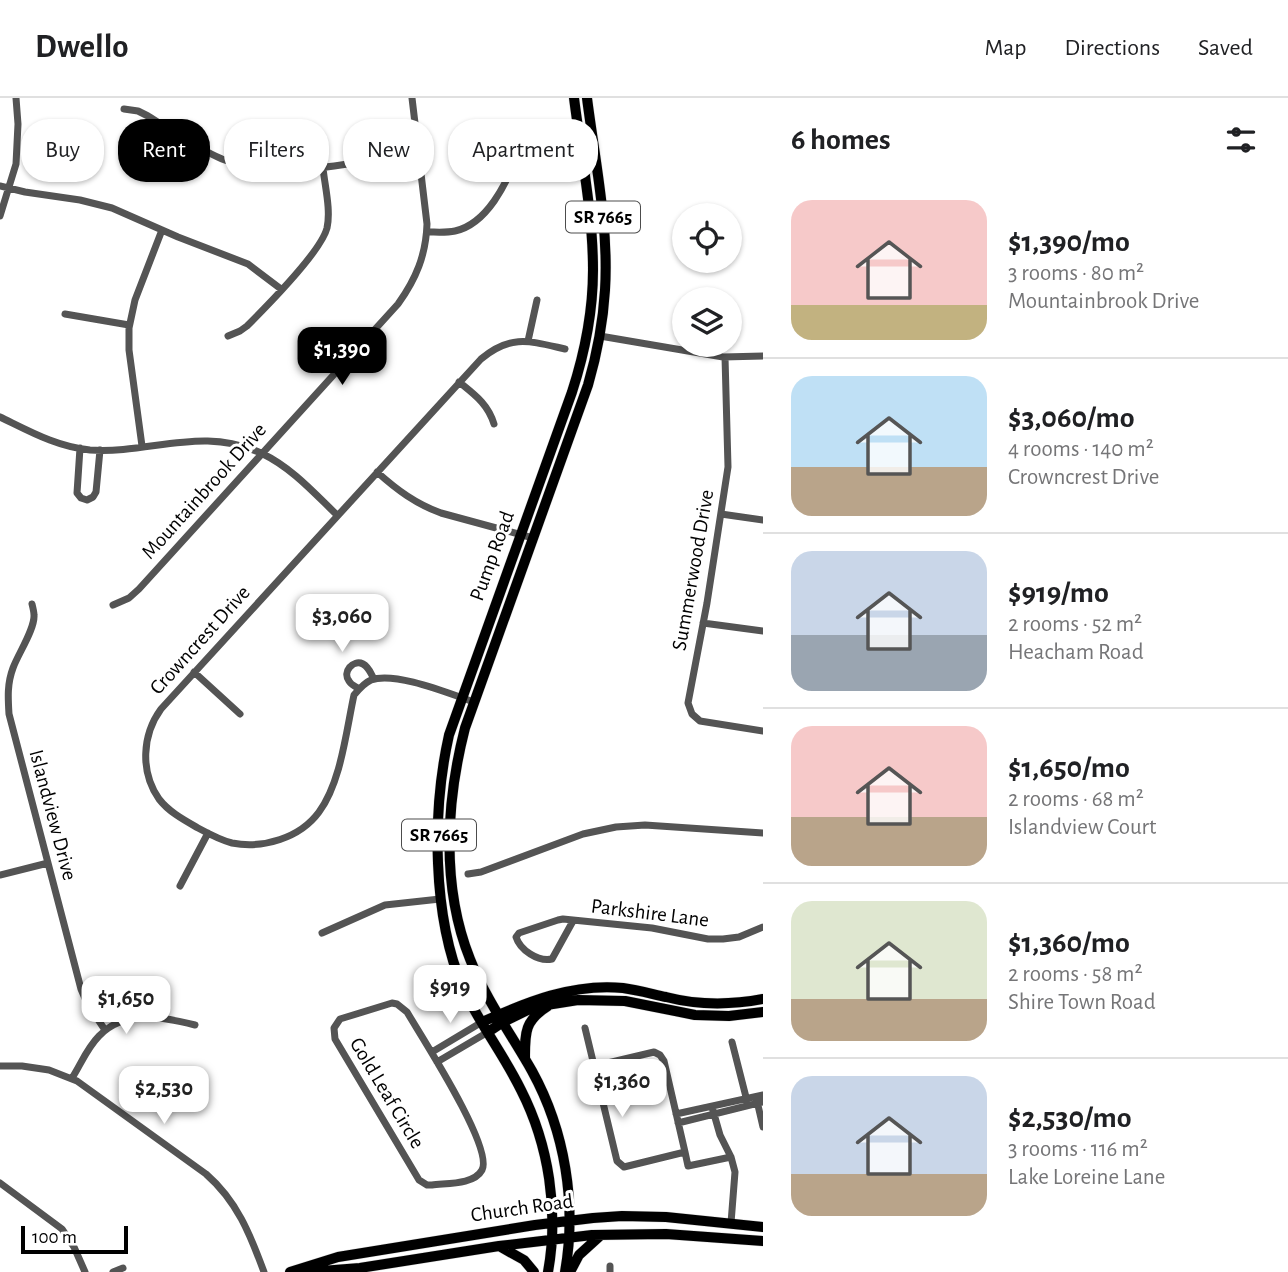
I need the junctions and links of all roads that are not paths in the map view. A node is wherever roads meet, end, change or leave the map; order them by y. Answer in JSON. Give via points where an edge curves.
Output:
{"nodes":[{"id":1,"x":16,"y":98,"type":"edge"},
{"id":2,"x":412,"y":98,"type":"edge"},
{"id":3,"x":574,"y":98,"type":"edge"},
{"id":4,"x":587,"y":98,"type":"edge"},
{"id":5,"x":124,"y":109,"type":"dead end"},
{"id":6,"x":414,"y":119,"type":"edge"},
{"id":7,"x":224,"y":159,"type":"edge"},
{"id":8,"x":325,"y":182,"type":"edge"},
{"id":9,"x":422,"y":182,"type":"edge"},
{"id":10,"x":507,"y":182,"type":"edge"},
{"id":11,"x":0,"y":186,"type":"edge"},
{"id":12,"x":9,"y":188,"type":"junction"},
{"id":13,"x":0,"y":216,"type":"edge"},
{"id":14,"x":162,"y":230,"type":"junction"},
{"id":15,"x":426,"y":232,"type":"junction"},
{"id":16,"x":281,"y":289,"type":"junction"},
{"id":17,"x":537,"y":300,"type":"dead end"},
{"id":18,"x":65,"y":314,"type":"dead end"},
{"id":19,"x":129,"y":325,"type":"junction"},
{"id":20,"x":228,"y":335,"type":"dead end"},
{"id":21,"x":600,"y":336,"type":"junction"},
{"id":22,"x":528,"y":341,"type":"junction"},
{"id":23,"x":672,"y":348,"type":"edge"},
{"id":24,"x":565,"y":349,"type":"dead end"},
{"id":25,"x":763,"y":356,"type":"edge"},
{"id":26,"x":725,"y":357,"type":"edge"},
{"id":27,"x":742,"y":357,"type":"edge"},
{"id":28,"x":460,"y":382,"type":"junction"},
{"id":29,"x":0,"y":417,"type":"edge"},
{"id":30,"x":494,"y":424,"type":"dead end"},
{"id":31,"x":142,"y":446,"type":"junction"},
{"id":32,"x":80,"y":448,"type":"junction"},
{"id":33,"x":100,"y":450,"type":"junction"},
{"id":34,"x":262,"y":454,"type":"junction"},
{"id":35,"x":377,"y":472,"type":"junction"},
{"id":36,"x":721,"y":514,"type":"junction"},
{"id":37,"x":337,"y":515,"type":"junction"},
{"id":38,"x":763,"y":520,"type":"edge"},
{"id":39,"x":521,"y":534,"type":"junction"},
{"id":40,"x":533,"y":538,"type":"junction"},
{"id":41,"x":32,"y":604,"type":"dead end"},
{"id":42,"x":113,"y":605,"type":"dead end"},
{"id":43,"x":703,"y":623,"type":"junction"},
{"id":44,"x":763,"y":631,"type":"edge"},
{"id":45,"x":194,"y":673,"type":"junction"},
{"id":46,"x":374,"y":679,"type":"junction"},
{"id":47,"x":359,"y":689,"type":"junction"},
{"id":48,"x":462,"y":698,"type":"junction"},
{"id":49,"x":474,"y":702,"type":"junction"},
{"id":50,"x":240,"y":714,"type":"dead end"},
{"id":51,"x":763,"y":731,"type":"edge"},
{"id":52,"x":763,"y":833,"type":"edge"},
{"id":53,"x":208,"y":834,"type":"junction"},
{"id":54,"x":48,"y":863,"type":"junction"},
{"id":55,"x":468,"y":874,"type":"dead end"},
{"id":56,"x":0,"y":875,"type":"edge"},
{"id":57,"x":180,"y":886,"type":"dead end"},
{"id":58,"x":440,"y":898,"type":"junction"},
{"id":59,"x":573,"y":921,"type":"junction"},
{"id":60,"x":763,"y":927,"type":"edge"},
{"id":61,"x":322,"y":933,"type":"dead end"},
{"id":62,"x":763,"y":999,"type":"edge"},
{"id":63,"x":550,"y":1005,"type":"junction"},
{"id":64,"x":763,"y":1012,"type":"edge"},
{"id":65,"x":501,"y":1018,"type":"junction"},
{"id":66,"x":482,"y":1022,"type":"junction"},
{"id":67,"x":195,"y":1026,"type":"dead end"},
{"id":68,"x":585,"y":1028,"type":"dead end"},
{"id":69,"x":105,"y":1030,"type":"junction"},
{"id":70,"x":488,"y":1032,"type":"junction"},
{"id":71,"x":732,"y":1042,"type":"dead end"},
{"id":72,"x":432,"y":1052,"type":"junction"},
{"id":73,"x":525,"y":1059,"type":"junction"},
{"id":74,"x":437,"y":1062,"type":"junction"},
{"id":75,"x":0,"y":1066,"type":"edge"},
{"id":76,"x":595,"y":1066,"type":"junction"},
{"id":77,"x":72,"y":1078,"type":"junction"},
{"id":78,"x":760,"y":1099,"type":"edge"},
{"id":79,"x":747,"y":1102,"type":"junction"},
{"id":80,"x":713,"y":1110,"type":"junction"},
{"id":81,"x":677,"y":1119,"type":"junction"},
{"id":82,"x":763,"y":1126,"type":"edge"},
{"id":83,"x":685,"y":1152,"type":"junction"},
{"id":84,"x":731,"y":1157,"type":"junction"},
{"id":85,"x":0,"y":1184,"type":"edge"},
{"id":86,"x":569,"y":1221,"type":"junction"},
{"id":87,"x":552,"y":1223,"type":"junction"},
{"id":88,"x":731,"y":1223,"type":"junction"},
{"id":89,"x":763,"y":1227,"type":"edge"},
{"id":90,"x":601,"y":1235,"type":"junction"},
{"id":91,"x":569,"y":1238,"type":"junction"},
{"id":92,"x":551,"y":1240,"type":"junction"},
{"id":93,"x":763,"y":1241,"type":"edge"},
{"id":94,"x":499,"y":1246,"type":"junction"},
{"id":95,"x":123,"y":1268,"type":"dead end"},
{"id":96,"x":85,"y":1272,"type":"edge"},
{"id":97,"x":113,"y":1272,"type":"edge"},
{"id":98,"x":264,"y":1272,"type":"edge"},
{"id":99,"x":290,"y":1272,"type":"edge"},
{"id":100,"x":309,"y":1272,"type":"edge"},
{"id":101,"x":534,"y":1272,"type":"edge"},
{"id":102,"x":548,"y":1272,"type":"edge"},
{"id":103,"x":568,"y":1272,"type":"edge"}],
"edges":[{"from":1,"to":12,"type":"street","via":[[18,140]]},
{"from":2,"to":6,"type":"street","name":"Mountainbrook Drive"},
{"from":3,"to":39,"type":"main road","name":"Pump Road","number":"SR 7665","via":[[593,251],[591,310],[576,380]]},
{"from":4,"to":21,"type":"main road","name":"Pump Road","number":"SR 7665","via":[[606,251]]},
{"from":5,"to":7,"type":"street","via":[[138,111]]},
{"from":8,"to":16,"type":"street","via":[[327,230],[319,246]]},
{"from":9,"to":15,"type":"street","name":"Mountainbrook Drive"},
{"from":10,"to":15,"type":"street","via":[[473,223],[456,231]]},
{"from":11,"to":12,"type":"street"},
{"from":12,"to":13,"type":"street"},
{"from":12,"to":14,"type":"street","via":[[98,204]]},
{"from":14,"to":16,"type":"street","via":[[248,264]]},
{"from":14,"to":19,"type":"street"},
{"from":15,"to":34,"type":"street","name":"Mountainbrook Drive","via":[[417,275],[398,304]]},
{"from":16,"to":20,"type":"street","via":[[247,326]]},
{"from":17,"to":22,"type":"street"},
{"from":18,"to":19,"type":"street"},
{"from":19,"to":31,"type":"street"},
{"from":21,"to":23,"type":"street"},
{"from":21,"to":40,"type":"main road","name":"Pump Road","number":"SR 7665","via":[[588,385]]},
{"from":22,"to":24,"type":"street","name":"Crowncrest Drive"},
{"from":22,"to":28,"type":"street","name":"Crowncrest Drive","via":[[495,349]]},
{"from":25,"to":27,"type":"street"},
{"from":26,"to":36,"type":"street","name":"Summerwood Drive","via":[[728,460]]},
{"from":28,"to":30,"type":"street","via":[[486,407]]},
{"from":28,"to":35,"type":"street","name":"Crowncrest Drive"},
{"from":29,"to":32,"type":"street"},
{"from":31,"to":33,"type":"street"},
{"from":31,"to":34,"type":"street","via":[[213,440]]},
{"from":32,"to":33,"type":"street"},
{"from":32,"to":33,"type":"street","via":[[77,493],[87,500],[96,492]]},
{"from":34,"to":37,"type":"street"},
{"from":34,"to":42,"type":"street","name":"Mountainbrook Drive","via":[[139,589]]},
{"from":35,"to":37,"type":"street","name":"Crowncrest Drive"},
{"from":35,"to":39,"type":"street","via":[[402,494],[428,508]]},
{"from":36,"to":38,"type":"street"},
{"from":36,"to":43,"type":"street","name":"Summerwood Drive"},
{"from":37,"to":45,"type":"street","name":"Crowncrest Drive"},
{"from":39,"to":40,"type":"street"},
{"from":39,"to":48,"type":"main road","name":"Pump Road","number":"SR 7665"},
{"from":40,"to":49,"type":"main road","name":"Pump Road","number":"SR 7665"},
{"from":41,"to":54,"type":"street","name":"Islandview Drive","via":[[35,616],[12,670],[8,702]]},
{"from":43,"to":44,"type":"street"},
{"from":43,"to":51,"type":"street","name":"Summerwood Drive","via":[[688,703],[692,714],[704,722]]},
{"from":45,"to":50,"type":"street"},
{"from":45,"to":53,"type":"street","name":"Crowncrest Drive","via":[[151,725],[146,765],[160,800]]},
{"from":46,"to":47,"type":"street"},
{"from":46,"to":47,"type":"street","name":"Crowncrest Drive","via":[[365,666],[352,665],[347,678]]},
{"from":46,"to":48,"type":"street","name":"Crowncrest Drive","via":[[409,682]]},
{"from":47,"to":53,"type":"street","name":"Crowncrest Drive","via":[[333,788],[313,819],[293,834],[260,844],[231,842]]},
{"from":48,"to":49,"type":"street","name":"Crowncrest Drive"},
{"from":48,"to":58,"type":"main road","name":"Pump Road","number":"SR 7665","via":[[442,769]]},
{"from":49,"to":65,"type":"main road","name":"Pump Road","number":"SR 7665","via":[[454,778],[452,878],[464,944]]},
{"from":52,"to":55,"type":"street","via":[[616,827]]},
{"from":53,"to":57,"type":"street"},
{"from":54,"to":56,"type":"street"},
{"from":54,"to":69,"type":"street","name":"Islandview Drive","via":[[81,989]]},
{"from":58,"to":61,"type":"street","via":[[385,905]]},
{"from":58,"to":66,"type":"main road","name":"Pump Road","number":"SR 7665","via":[[458,973]]},
{"from":59,"to":59,"type":"street","name":"Parkshire Lane","via":[[558,920],[519,933],[516,939],[536,958],[552,959]]},
{"from":59,"to":60,"type":"street","name":"Parkshire Lane","via":[[708,939],[739,937]]},
{"from":62,"to":65,"type":"main road","via":[[704,1003],[623,988],[596,988],[520,1004]]},
{"from":63,"to":64,"type":"main road","via":[[611,1000],[695,1015]]},
{"from":63,"to":65,"type":"main road"},
{"from":63,"to":73,"type":"main road","via":[[528,1026]]},
{"from":65,"to":66,"type":"main road"},
{"from":65,"to":70,"type":"main road"},
{"from":65,"to":73,"type":"main road","name":"Pump Road"},
{"from":66,"to":70,"type":"main road","name":"Pump Road"},
{"from":66,"to":72,"type":"street"},
{"from":67,"to":69,"type":"street","via":[[141,1017]]},
{"from":68,"to":76,"type":"street"},
{"from":69,"to":77,"type":"street"},
{"from":70,"to":74,"type":"street"},
{"from":70,"to":87,"type":"main road","name":"Pump Road","via":[[538,1130],[550,1186]]},
{"from":71,"to":79,"type":"street"},
{"from":72,"to":74,"type":"street","name":"Gold Leaf Circle"},
{"from":72,"to":74,"type":"street","name":"Gold Leaf Circle","via":[[397,1004],[346,1016],[334,1028],[335,1039],[415,1174],[427,1185],[472,1179],[484,1164],[470,1122]]},
{"from":73,"to":86,"type":"main road","name":"Pump Road","via":[[560,1144]]},
{"from":75,"to":77,"type":"street","via":[[36,1067]]},
{"from":76,"to":81,"type":"street","via":[[654,1052],[660,1055]]},
{"from":76,"to":83,"type":"street","via":[[617,1161],[624,1167]]},
{"from":77,"to":98,"type":"street","via":[[222,1189],[240,1215]]},
{"from":78,"to":79,"type":"street"},
{"from":78,"to":82,"type":"street"},
{"from":79,"to":80,"type":"street"},
{"from":80,"to":81,"type":"street"},
{"from":80,"to":84,"type":"street"},
{"from":81,"to":83,"type":"street"},
{"from":83,"to":84,"type":"street","via":[[688,1166]]},
{"from":84,"to":88,"type":"street","via":[[735,1172]]},
{"from":85,"to":96,"type":"street","via":[[62,1229]]},
{"from":86,"to":87,"type":"main road","name":"Church Road"},
{"from":86,"to":88,"type":"main road","name":"Church Road","via":[[633,1216]]},
{"from":86,"to":91,"type":"main road","name":"Pump Road"},
{"from":87,"to":92,"type":"main road","name":"Pump Road"},
{"from":87,"to":99,"type":"main road","name":"Church Road","via":[[338,1257]]},
{"from":88,"to":89,"type":"main road","name":"Church Road"},
{"from":90,"to":91,"type":"main road","name":"Church Road"},
{"from":90,"to":93,"type":"main road","name":"Church Road"},
{"from":90,"to":103,"type":"main road"},
{"from":91,"to":92,"type":"main road","name":"Church Road"},
{"from":91,"to":103,"type":"main road","name":"Pump Road"},
{"from":92,"to":94,"type":"main road","name":"Church Road"},
{"from":92,"to":102,"type":"main road","name":"Pump Road"},
{"from":94,"to":100,"type":"main road","name":"Church Road"},
{"from":94,"to":101,"type":"main road","via":[[524,1260]]},
{"from":95,"to":97,"type":"street"}]}
